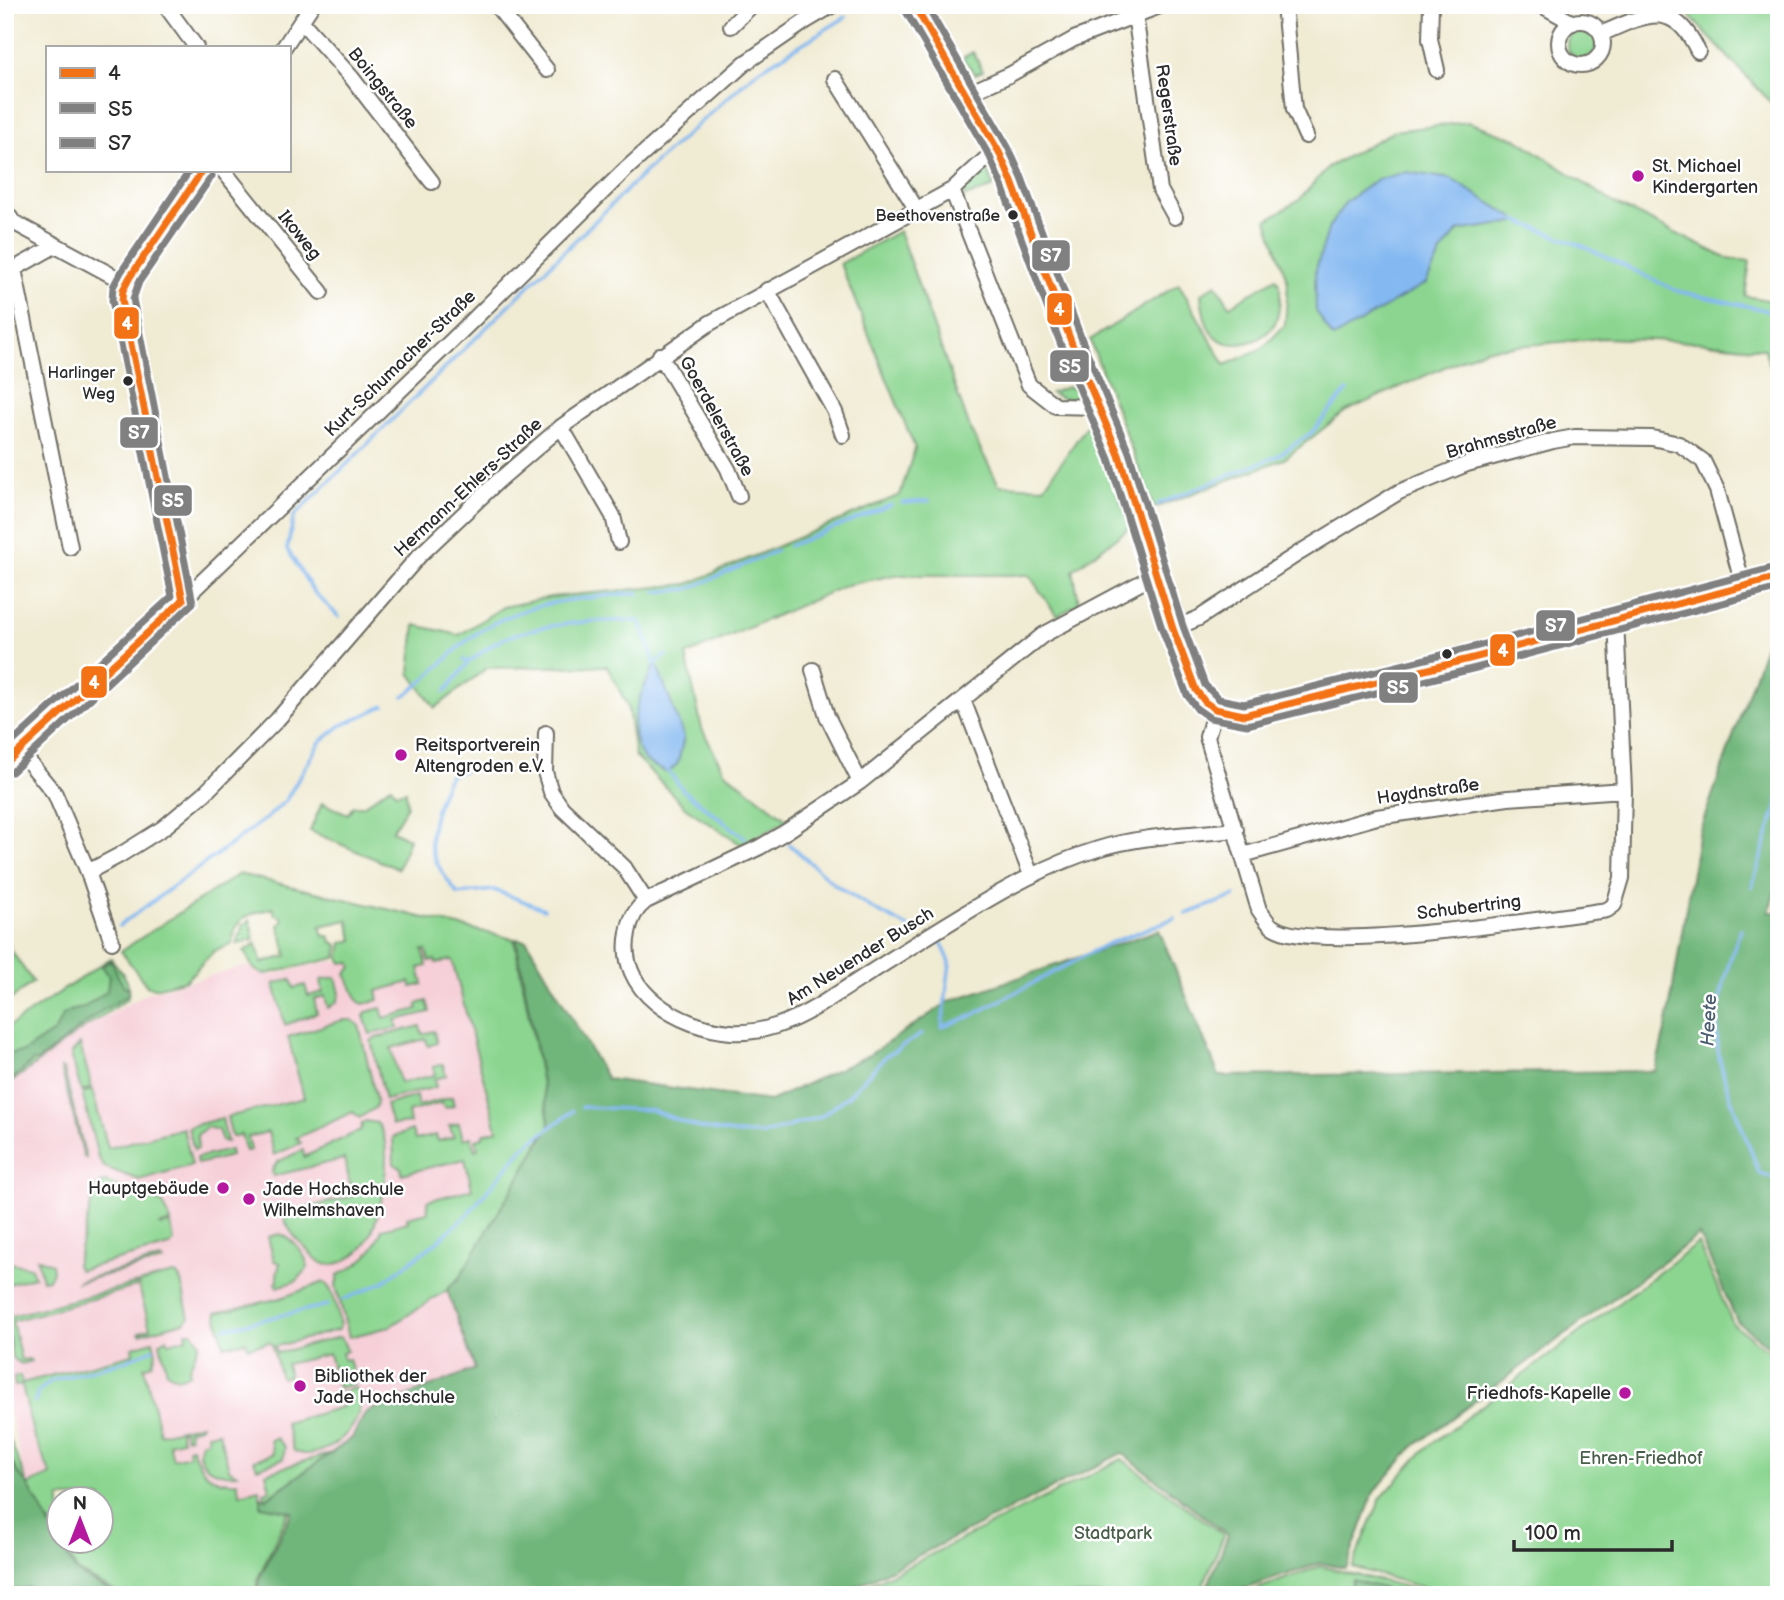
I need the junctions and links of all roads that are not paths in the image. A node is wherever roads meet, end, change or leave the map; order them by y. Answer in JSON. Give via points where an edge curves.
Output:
{"nodes":[{"id":1,"x":165,"y":5,"type":"edge"},
{"id":2,"x":312,"y":5,"type":"edge"},
{"id":3,"x":496,"y":5,"type":"edge"},
{"id":4,"x":752,"y":5,"type":"edge"},
{"id":5,"x":833,"y":5,"type":"edge"},
{"id":6,"x":914,"y":5,"type":"edge"},
{"id":7,"x":1162,"y":5,"type":"edge"},
{"id":8,"x":1284,"y":5,"type":"edge"},
{"id":9,"x":1431,"y":5,"type":"edge"},
{"id":10,"x":1541,"y":5,"type":"edge"},
{"id":11,"x":1135,"y":14,"type":"junction"},
{"id":12,"x":301,"y":21,"type":"junction"},
{"id":13,"x":1573,"y":23,"type":"junction"},
{"id":14,"x":731,"y":26,"type":"dead end"},
{"id":15,"x":1601,"y":34,"type":"junction"},
{"id":16,"x":195,"y":46,"type":"edge"},
{"id":17,"x":285,"y":46,"type":"edge"},
{"id":18,"x":1698,"y":51,"type":"dead end"},
{"id":19,"x":547,"y":70,"type":"dead end"},
{"id":20,"x":1437,"y":70,"type":"dead end"},
{"id":21,"x":835,"y":79,"type":"dead end"},
{"id":22,"x":967,"y":94,"type":"junction"},
{"id":23,"x":1306,"y":136,"type":"dead end"},
{"id":24,"x":999,"y":152,"type":"junction"},
{"id":25,"x":202,"y":172,"type":"edge"},
{"id":26,"x":225,"y":172,"type":"edge"},
{"id":27,"x":432,"y":182,"type":"dead end"},
{"id":28,"x":952,"y":190,"type":"junction"},
{"id":29,"x":5,"y":210,"type":"edge"},
{"id":30,"x":917,"y":210,"type":"junction"},
{"id":31,"x":1175,"y":217,"type":"dead end"},
{"id":32,"x":55,"y":246,"type":"junction"},
{"id":33,"x":126,"y":283,"type":"junction"},
{"id":34,"x":767,"y":290,"type":"junction"},
{"id":35,"x":321,"y":292,"type":"dead end"},
{"id":36,"x":660,"y":355,"type":"junction"},
{"id":37,"x":1099,"y":407,"type":"junction"},
{"id":38,"x":561,"y":427,"type":"junction"},
{"id":39,"x":843,"y":435,"type":"dead end"},
{"id":40,"x":739,"y":496,"type":"dead end"},
{"id":41,"x":619,"y":541,"type":"dead end"},
{"id":42,"x":70,"y":547,"type":"dead end"},
{"id":43,"x":177,"y":564,"type":"junction"},
{"id":44,"x":1157,"y":573,"type":"junction"},
{"id":45,"x":207,"y":577,"type":"junction"},
{"id":46,"x":1779,"y":577,"type":"edge"},
{"id":47,"x":1743,"y":585,"type":"junction"},
{"id":48,"x":183,"y":600,"type":"junction"},
{"id":49,"x":1616,"y":620,"type":"junction"},
{"id":50,"x":1173,"y":629,"type":"junction"},
{"id":51,"x":813,"y":670,"type":"dead end"},
{"id":52,"x":963,"y":700,"type":"junction"},
{"id":53,"x":1215,"y":709,"type":"junction"},
{"id":54,"x":546,"y":733,"type":"dead end"},
{"id":55,"x":20,"y":751,"type":"junction"},
{"id":56,"x":5,"y":764,"type":"edge"},
{"id":57,"x":860,"y":782,"type":"junction"},
{"id":58,"x":1624,"y":790,"type":"junction"},
{"id":59,"x":1236,"y":830,"type":"junction"},
{"id":60,"x":1242,"y":855,"type":"junction"},
{"id":61,"x":88,"y":872,"type":"junction"},
{"id":62,"x":1031,"y":875,"type":"junction"},
{"id":63,"x":646,"y":901,"type":"junction"},
{"id":64,"x":112,"y":942,"type":"dead end"}],
"edges":[{"from":1,"to":16,"type":"street"},
{"from":2,"to":12,"type":"street"},
{"from":3,"to":19,"type":"street"},
{"from":4,"to":14,"type":"street"},
{"from":5,"to":45,"type":"street","name":"Kurt-Schumacher-Straße","via":[[746,63],[625,170]]},
{"from":6,"to":22,"type":"street"},
{"from":7,"to":11,"type":"street"},
{"from":8,"to":23,"type":"street","via":[[1294,110]]},
{"from":9,"to":20,"type":"street","via":[[1430,39]]},
{"from":10,"to":13,"type":"street"},
{"from":11,"to":22,"type":"street","via":[[1074,39]]},
{"from":11,"to":31,"type":"street","name":"Regerstraße","via":[[1160,190]]},
{"from":12,"to":17,"type":"street"},
{"from":12,"to":27,"type":"street","name":"Boingstraße","via":[[352,78]]},
{"from":13,"to":15,"type":"street","via":[[1592,24]]},
{"from":13,"to":15,"type":"street","via":[[1560,40],[1562,54],[1572,63],[1596,60],[1603,48]]},
{"from":15,"to":18,"type":"street","via":[[1643,15],[1666,13],[1689,28]]},
{"from":21,"to":30,"type":"street"},
{"from":22,"to":24,"type":"street"},
{"from":24,"to":28,"type":"street","name":"Hermann-Ehlers-Straße"},
{"from":24,"to":37,"type":"street"},
{"from":25,"to":33,"type":"street"},
{"from":26,"to":35,"type":"street","name":"Ikoweg"},
{"from":28,"to":30,"type":"street","name":"Hermann-Ehlers-Straße"},
{"from":28,"to":37,"type":"street","via":[[1028,385],[1056,405]]},
{"from":29,"to":32,"type":"street","via":[[13,222]]},
{"from":30,"to":34,"type":"street","name":"Hermann-Ehlers-Straße"},
{"from":32,"to":33,"type":"street"},
{"from":32,"to":42,"type":"street","via":[[14,269]]},
{"from":33,"to":43,"type":"street","via":[[122,300]]},
{"from":34,"to":36,"type":"street","name":"Hermann-Ehlers-Straße"},
{"from":34,"to":39,"type":"street","via":[[835,412]]},
{"from":36,"to":38,"type":"street","name":"Hermann-Ehlers-Straße"},
{"from":36,"to":40,"type":"street","name":"Goerdelerstraße"},
{"from":37,"to":44,"type":"street"},
{"from":38,"to":41,"type":"street","via":[[613,516]]},
{"from":38,"to":61,"type":"street","name":"Hermann-Ehlers-Straße","via":[[419,556],[277,720],[205,793],[163,828]]},
{"from":43,"to":45,"type":"street"},
{"from":43,"to":48,"type":"street"},
{"from":44,"to":50,"type":"street"},
{"from":44,"to":52,"type":"street","via":[[1043,635]]},
{"from":45,"to":48,"type":"street","name":"Kurt-Schumacher-Straße"},
{"from":46,"to":47,"type":"street"},
{"from":47,"to":49,"type":"street"},
{"from":47,"to":50,"type":"street","name":"Brahmsstraße","via":[[1717,490],[1703,461],[1679,444],[1652,438],[1576,437],[1467,464],[1399,492],[1199,618]]},
{"from":48,"to":55,"type":"street","name":"Kurt-Schumacher-Straße"},
{"from":49,"to":53,"type":"street","via":[[1244,715]]},
{"from":49,"to":58,"type":"street","name":"Schubertring"},
{"from":50,"to":53,"type":"street","via":[[1196,690]]},
{"from":51,"to":57,"type":"street","via":[[827,716]]},
{"from":52,"to":57,"type":"street"},
{"from":52,"to":62,"type":"street"},
{"from":53,"to":59,"type":"street","name":"Schubertring","via":[[1207,737]]},
{"from":54,"to":63,"type":"street","via":[[545,772],[551,792],[624,867]]},
{"from":55,"to":56,"type":"street","name":"Kurt-Schumacher-Straße"},
{"from":55,"to":61,"type":"street","via":[[55,794]]},
{"from":57,"to":63,"type":"street","via":[[760,847]]},
{"from":58,"to":60,"type":"street","name":"Haydnstraße","via":[[1507,799],[1377,817]]},
{"from":58,"to":60,"type":"street","name":"Schubertring","via":[[1622,878],[1614,905],[1607,910],[1342,939],[1296,935],[1272,927],[1259,911]]},
{"from":59,"to":60,"type":"street","name":"Schubertring"},
{"from":59,"to":62,"type":"street","name":"Am Neuender Busch","via":[[1120,843]]},
{"from":61,"to":64,"type":"street"},
{"from":62,"to":63,"type":"street","name":"Am Neuender Busch","via":[[793,1021],[752,1031],[731,1032],[692,1023],[645,995],[625,953],[629,924]]}]}
